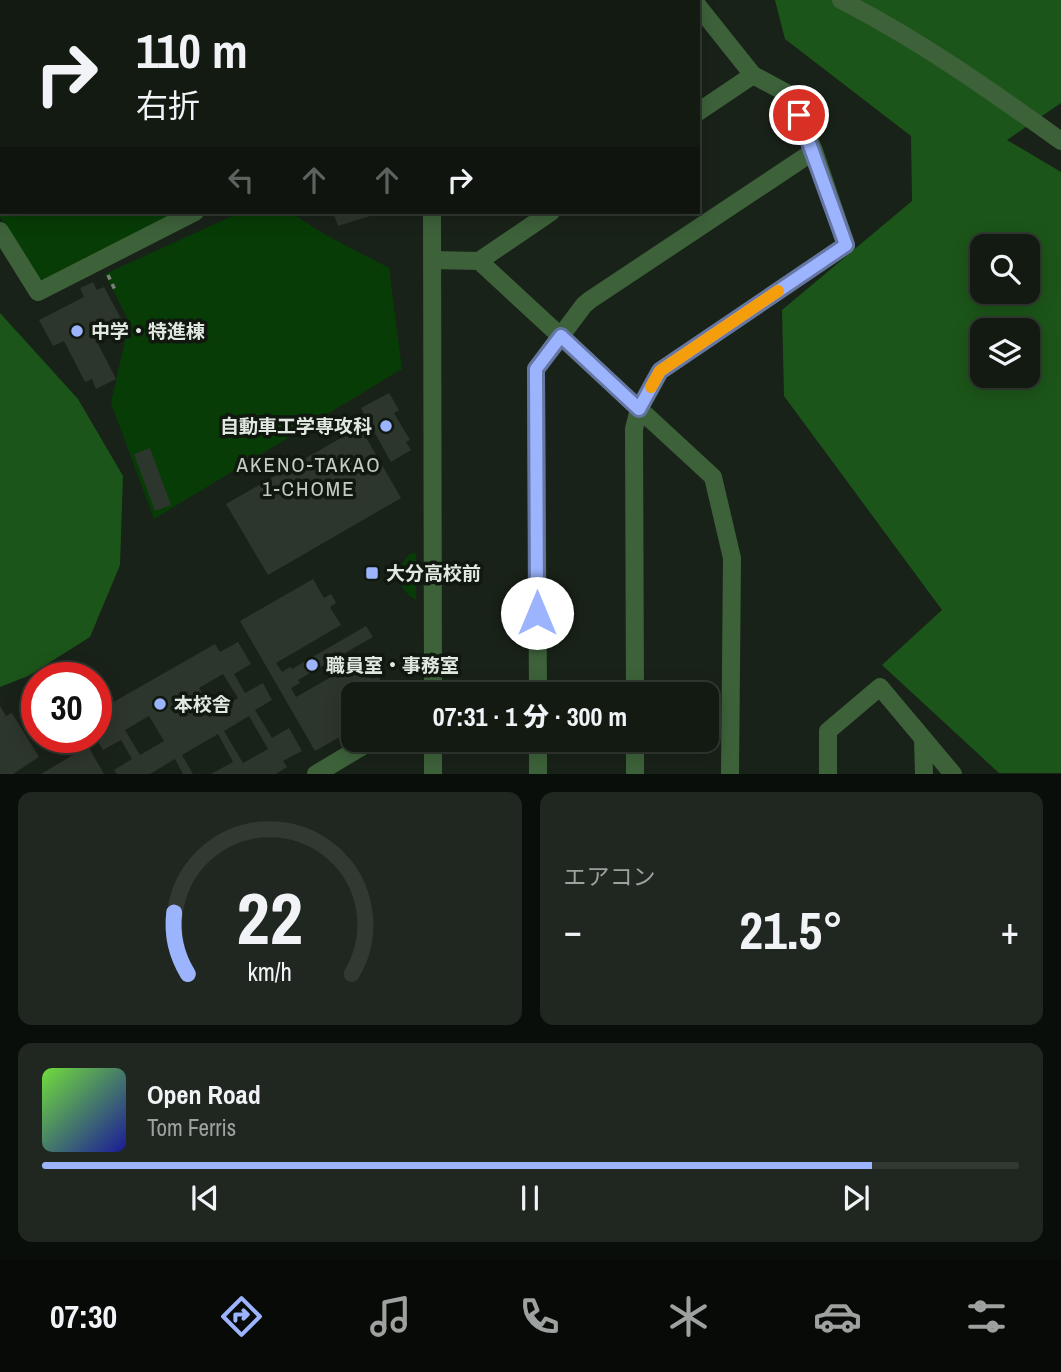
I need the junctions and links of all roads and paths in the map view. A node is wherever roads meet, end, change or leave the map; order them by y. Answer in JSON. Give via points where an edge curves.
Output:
{"nodes":[{"id":1,"x":841,"y":0,"type":"edge"},
{"id":2,"x":700,"y":9,"type":"edge"},
{"id":3,"x":753,"y":75,"type":"junction"},
{"id":4,"x":700,"y":111,"type":"edge"},
{"id":5,"x":1061,"y":141,"type":"edge"},
{"id":6,"x":814,"y":151,"type":"junction"},
{"id":7,"x":191,"y":214,"type":"edge"},
{"id":8,"x":432,"y":214,"type":"edge"},
{"id":9,"x":543,"y":214,"type":"edge"},
{"id":10,"x":0,"y":231,"type":"edge"},
{"id":11,"x":433,"y":260,"type":"junction"},
{"id":12,"x":479,"y":261,"type":"junction"},
{"id":13,"x":561,"y":336,"type":"junction"},
{"id":14,"x":639,"y":409,"type":"junction"},
{"id":15,"x":433,"y":682,"type":"edge"},
{"id":16,"x":538,"y":682,"type":"edge"},
{"id":17,"x":635,"y":682,"type":"edge"},
{"id":18,"x":923,"y":739,"type":"junction"},
{"id":19,"x":354,"y":752,"type":"edge"},
{"id":20,"x":433,"y":752,"type":"edge"},
{"id":21,"x":538,"y":752,"type":"edge"},
{"id":22,"x":635,"y":752,"type":"edge"},
{"id":23,"x":325,"y":771,"type":"edge"},
{"id":24,"x":433,"y":774,"type":"edge"},
{"id":25,"x":538,"y":774,"type":"edge"},
{"id":26,"x":635,"y":774,"type":"edge"},
{"id":27,"x":730,"y":774,"type":"edge"},
{"id":28,"x":828,"y":774,"type":"edge"},
{"id":29,"x":924,"y":774,"type":"edge"},
{"id":30,"x":953,"y":774,"type":"edge"}],
"edges":[{"from":1,"to":5,"type":"street","via":[[942,57]]},
{"from":2,"to":3,"type":"street"},
{"from":3,"to":4,"type":"street"},
{"from":3,"to":6,"type":"street","via":[[792,96]]},
{"from":6,"to":13,"type":"street","via":[[590,300]]},
{"from":6,"to":14,"type":"street","via":[[846,245],[660,371]]},
{"from":7,"to":10,"type":"street","via":[[38,292]]},
{"from":8,"to":11,"type":"street"},
{"from":9,"to":12,"type":"street"},
{"from":11,"to":12,"type":"street"},
{"from":11,"to":15,"type":"street"},
{"from":12,"to":13,"type":"street"},
{"from":13,"to":14,"type":"street"},
{"from":13,"to":16,"type":"street","via":[[536,369]]},
{"from":14,"to":17,"type":"street","via":[[634,429]]},
{"from":14,"to":27,"type":"street","via":[[713,477],[732,558]]},
{"from":18,"to":28,"type":"street","via":[[880,687],[828,731]]},
{"from":18,"to":29,"type":"street"},
{"from":18,"to":30,"type":"street"},
{"from":19,"to":23,"type":"street"},
{"from":20,"to":24,"type":"street"},
{"from":21,"to":25,"type":"street"},
{"from":22,"to":26,"type":"street"}]}
